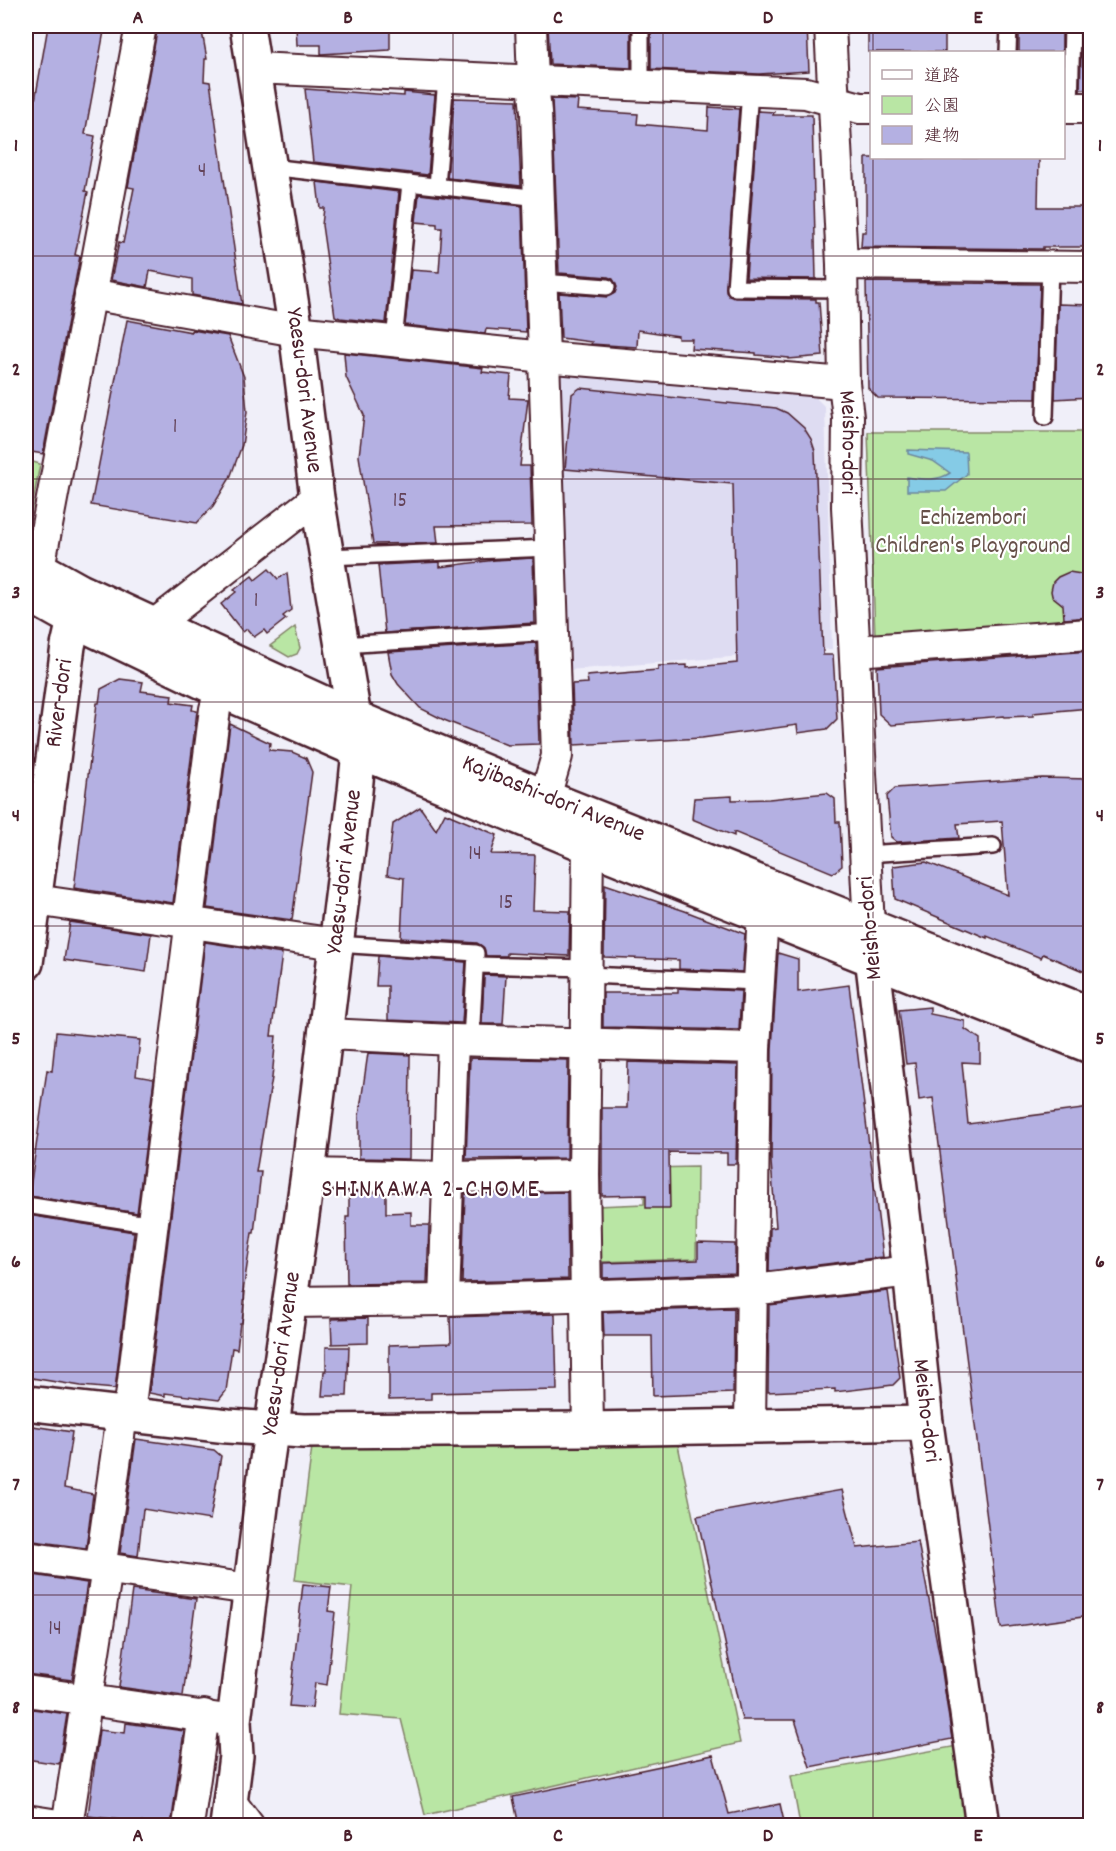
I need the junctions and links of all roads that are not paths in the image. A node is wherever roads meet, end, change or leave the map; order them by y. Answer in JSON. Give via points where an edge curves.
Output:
{"nodes":[{"id":1,"x":141,"y":26,"type":"edge"},
{"id":2,"x":247,"y":26,"type":"edge"},
{"id":3,"x":531,"y":26,"type":"edge"},
{"id":4,"x":641,"y":26,"type":"edge"},
{"id":5,"x":830,"y":26,"type":"edge"},
{"id":6,"x":1010,"y":26,"type":"edge"},
{"id":7,"x":1072,"y":26,"type":"edge"},
{"id":8,"x":1008,"y":51,"type":"edge"},
{"id":9,"x":254,"y":68,"type":"junction"},
{"id":10,"x":446,"y":78,"type":"junction"},
{"id":11,"x":533,"y":82,"type":"junction"},
{"id":12,"x":641,"y":86,"type":"junction"},
{"id":13,"x":750,"y":90,"type":"junction"},
{"id":14,"x":834,"y":102,"type":"junction"},
{"id":15,"x":870,"y":108,"type":"edge"},
{"id":16,"x":1075,"y":108,"type":"edge"},
{"id":17,"x":270,"y":167,"type":"junction"},
{"id":18,"x":410,"y":183,"type":"junction"},
{"id":19,"x":437,"y":186,"type":"junction"},
{"id":20,"x":539,"y":198,"type":"junction"},
{"id":21,"x":1050,"y":266,"type":"junction"},
{"id":22,"x":1090,"y":267,"type":"edge"},
{"id":23,"x":842,"y":277,"type":"junction"},
{"id":24,"x":542,"y":282,"type":"junction"},
{"id":25,"x":607,"y":287,"type":"dead end"},
{"id":26,"x":90,"y":294,"type":"junction"},
{"id":27,"x":296,"y":331,"type":"junction"},
{"id":28,"x":394,"y":341,"type":"junction"},
{"id":29,"x":544,"y":357,"type":"junction"},
{"id":30,"x":844,"y":383,"type":"junction"},
{"id":31,"x":1045,"y":417,"type":"dead end"},
{"id":32,"x":317,"y":498,"type":"junction"},
{"id":33,"x":551,"y":548,"type":"junction"},
{"id":34,"x":327,"y":557,"type":"junction"},
{"id":35,"x":30,"y":574,"type":"edge"},
{"id":36,"x":74,"y":620,"type":"junction"},
{"id":37,"x":153,"y":625,"type":"junction"},
{"id":38,"x":554,"y":633,"type":"junction"},
{"id":39,"x":1090,"y":634,"type":"edge"},
{"id":40,"x":341,"y":645,"type":"junction"},
{"id":41,"x":855,"y":651,"type":"junction"},
{"id":42,"x":220,"y":690,"type":"junction"},
{"id":43,"x":354,"y":717,"type":"junction"},
{"id":44,"x":359,"y":751,"type":"junction"},
{"id":45,"x":546,"y":797,"type":"junction"},
{"id":46,"x":588,"y":846,"type":"junction"},
{"id":47,"x":993,"y":846,"type":"dead end"},
{"id":48,"x":865,"y":854,"type":"junction"},
{"id":49,"x":35,"y":900,"type":"junction"},
{"id":50,"x":763,"y":915,"type":"junction"},
{"id":51,"x":189,"y":923,"type":"junction"},
{"id":52,"x":869,"y":926,"type":"junction"},
{"id":53,"x":336,"y":944,"type":"junction"},
{"id":54,"x":872,"y":958,"type":"junction"},
{"id":55,"x":26,"y":963,"type":"edge"},
{"id":56,"x":476,"y":965,"type":"junction"},
{"id":57,"x":586,"y":971,"type":"junction"},
{"id":58,"x":759,"y":982,"type":"junction"},
{"id":59,"x":1090,"y":1014,"type":"edge"},
{"id":60,"x":327,"y":1034,"type":"junction"},
{"id":61,"x":462,"y":1040,"type":"junction"},
{"id":62,"x":584,"y":1043,"type":"junction"},
{"id":63,"x":1090,"y":1046,"type":"edge"},
{"id":64,"x":755,"y":1048,"type":"junction"},
{"id":65,"x":308,"y":1174,"type":"junction"},
{"id":66,"x":584,"y":1175,"type":"junction"},
{"id":67,"x":448,"y":1177,"type":"junction"},
{"id":68,"x":26,"y":1205,"type":"edge"},
{"id":69,"x":153,"y":1225,"type":"junction"},
{"id":70,"x":910,"y":1271,"type":"junction"},
{"id":71,"x":753,"y":1290,"type":"junction"},
{"id":72,"x":586,"y":1295,"type":"junction"},
{"id":73,"x":444,"y":1300,"type":"junction"},
{"id":74,"x":290,"y":1302,"type":"junction"},
{"id":75,"x":26,"y":1403,"type":"edge"},
{"id":76,"x":125,"y":1414,"type":"junction"},
{"id":77,"x":926,"y":1423,"type":"junction"},
{"id":78,"x":750,"y":1425,"type":"junction"},
{"id":79,"x":588,"y":1429,"type":"junction"},
{"id":80,"x":271,"y":1430,"type":"junction"},
{"id":81,"x":26,"y":1557,"type":"edge"},
{"id":82,"x":103,"y":1568,"type":"junction"},
{"id":83,"x":250,"y":1589,"type":"junction"},
{"id":84,"x":26,"y":1691,"type":"edge"},
{"id":85,"x":87,"y":1698,"type":"junction"},
{"id":86,"x":219,"y":1718,"type":"junction"},
{"id":87,"x":229,"y":1819,"type":"edge"},
{"id":88,"x":26,"y":1820,"type":"edge"},
{"id":89,"x":66,"y":1826,"type":"edge"},
{"id":90,"x":188,"y":1826,"type":"edge"},
{"id":91,"x":983,"y":1826,"type":"edge"}],
"edges":[{"from":1,"to":26,"type":"street"},
{"from":2,"to":9,"type":"street","name":"Yaesu-dori Avenue"},
{"from":3,"to":11,"type":"street"},
{"from":4,"to":12,"type":"lane"},
{"from":5,"to":14,"type":"street","name":"Meisho-dori"},
{"from":6,"to":8,"type":"lane"},
{"from":7,"to":16,"type":"lane"},
{"from":9,"to":10,"type":"street"},
{"from":9,"to":17,"type":"street","name":"Yaesu-dori Avenue"},
{"from":10,"to":11,"type":"street"},
{"from":10,"to":19,"type":"lane"},
{"from":11,"to":12,"type":"street"},
{"from":11,"to":20,"type":"street"},
{"from":12,"to":13,"type":"street"},
{"from":13,"to":14,"type":"street","via":[[806,93]]},
{"from":13,"to":23,"type":"lane","via":[[735,288]]},
{"from":14,"to":15,"type":"street"},
{"from":14,"to":23,"type":"street","name":"Meisho-dori"},
{"from":17,"to":18,"type":"lane"},
{"from":17,"to":27,"type":"street","name":"Yaesu-dori Avenue"},
{"from":18,"to":19,"type":"lane"},
{"from":18,"to":28,"type":"lane"},
{"from":19,"to":20,"type":"lane"},
{"from":20,"to":24,"type":"street"},
{"from":21,"to":22,"type":"street"},
{"from":21,"to":23,"type":"street"},
{"from":21,"to":31,"type":"lane"},
{"from":23,"to":30,"type":"street","name":"Meisho-dori"},
{"from":24,"to":25,"type":"lane"},
{"from":24,"to":29,"type":"street"},
{"from":26,"to":27,"type":"street"},
{"from":26,"to":35,"type":"street"},
{"from":27,"to":28,"type":"street"},
{"from":27,"to":32,"type":"street","name":"Yaesu-dori Avenue"},
{"from":28,"to":29,"type":"street"},
{"from":29,"to":30,"type":"street"},
{"from":29,"to":33,"type":"street"},
{"from":30,"to":41,"type":"street","name":"Meisho-dori","via":[[849,417],[848,507]]},
{"from":32,"to":34,"type":"street","name":"Yaesu-dori Avenue"},
{"from":32,"to":37,"type":"street"},
{"from":33,"to":34,"type":"lane"},
{"from":33,"to":38,"type":"street"},
{"from":34,"to":40,"type":"street","name":"Yaesu-dori Avenue"},
{"from":35,"to":36,"type":"street","name":"Kajibashi-dori Avenue"},
{"from":35,"to":37,"type":"street","name":"Kajibashi-dori Avenue"},
{"from":36,"to":42,"type":"street","name":"Kajibashi-dori Avenue"},
{"from":36,"to":49,"type":"street","name":"River-dori"},
{"from":37,"to":43,"type":"street","name":"Kajibashi-dori Avenue"},
{"from":38,"to":40,"type":"lane"},
{"from":38,"to":45,"type":"street","via":[[557,756]]},
{"from":39,"to":41,"type":"street"},
{"from":40,"to":43,"type":"street","name":"Yaesu-dori Avenue"},
{"from":41,"to":48,"type":"street","name":"Meisho-dori"},
{"from":42,"to":44,"type":"street","name":"Kajibashi-dori Avenue"},
{"from":42,"to":51,"type":"street"},
{"from":43,"to":44,"type":"street","name":"Yaesu-dori Avenue"},
{"from":43,"to":45,"type":"street","name":"Kajibashi-dori Avenue"},
{"from":44,"to":46,"type":"street","name":"Kajibashi-dori Avenue"},
{"from":44,"to":53,"type":"street","name":"Yaesu-dori Avenue"},
{"from":45,"to":52,"type":"street","name":"Kajibashi-dori Avenue"},
{"from":46,"to":50,"type":"street","name":"Kajibashi-dori Avenue"},
{"from":46,"to":57,"type":"street"},
{"from":47,"to":48,"type":"lane"},
{"from":48,"to":52,"type":"street","name":"Meisho-dori"},
{"from":49,"to":51,"type":"street"},
{"from":49,"to":55,"type":"street","name":"River-dori"},
{"from":50,"to":54,"type":"street","name":"Kajibashi-dori Avenue"},
{"from":50,"to":58,"type":"street"},
{"from":51,"to":53,"type":"street"},
{"from":51,"to":69,"type":"street"},
{"from":52,"to":54,"type":"street","name":"Meisho-dori"},
{"from":52,"to":59,"type":"street","name":"Kajibashi-dori Avenue"},
{"from":53,"to":56,"type":"lane","via":[[476,953]]},
{"from":53,"to":60,"type":"street","name":"Yaesu-dori Avenue"},
{"from":54,"to":63,"type":"street","name":"Kajibashi-dori Avenue"},
{"from":54,"to":70,"type":"street","name":"Meisho-dori"},
{"from":56,"to":57,"type":"lane"},
{"from":56,"to":61,"type":"lane"},
{"from":57,"to":58,"type":"lane"},
{"from":57,"to":62,"type":"street"},
{"from":58,"to":64,"type":"street"},
{"from":60,"to":61,"type":"street"},
{"from":60,"to":65,"type":"street","name":"Yaesu-dori Avenue"},
{"from":61,"to":62,"type":"street"},
{"from":61,"to":67,"type":"street"},
{"from":62,"to":64,"type":"street"},
{"from":62,"to":66,"type":"street"},
{"from":64,"to":71,"type":"street"},
{"from":65,"to":67,"type":"street"},
{"from":65,"to":74,"type":"street","name":"Yaesu-dori Avenue"},
{"from":66,"to":67,"type":"street"},
{"from":66,"to":72,"type":"street"},
{"from":67,"to":73,"type":"street"},
{"from":68,"to":69,"type":"lane"},
{"from":69,"to":76,"type":"street","via":[[131,1397]]},
{"from":70,"to":71,"type":"street"},
{"from":70,"to":77,"type":"street","name":"Meisho-dori"},
{"from":71,"to":72,"type":"street"},
{"from":71,"to":78,"type":"street"},
{"from":72,"to":73,"type":"street"},
{"from":72,"to":79,"type":"street"},
{"from":73,"to":74,"type":"street"},
{"from":74,"to":80,"type":"street","name":"Yaesu-dori Avenue"},
{"from":75,"to":76,"type":"street"},
{"from":76,"to":80,"type":"street"},
{"from":76,"to":82,"type":"street"},
{"from":77,"to":78,"type":"street"},
{"from":77,"to":91,"type":"street","name":"Meisho-dori"},
{"from":78,"to":79,"type":"street"},
{"from":79,"to":80,"type":"street"},
{"from":80,"to":83,"type":"street","name":"Yaesu-dori Avenue"},
{"from":81,"to":82,"type":"street"},
{"from":82,"to":83,"type":"street"},
{"from":82,"to":85,"type":"street","via":[[105,1581]]},
{"from":83,"to":86,"type":"street","name":"Yaesu-dori Avenue"},
{"from":84,"to":85,"type":"street"},
{"from":85,"to":86,"type":"street"},
{"from":85,"to":89,"type":"street"},
{"from":86,"to":87,"type":"street","name":"Yaesu-dori Avenue","via":[[236,1756]]},
{"from":86,"to":90,"type":"street"},
{"from":88,"to":89,"type":"street"}]}
